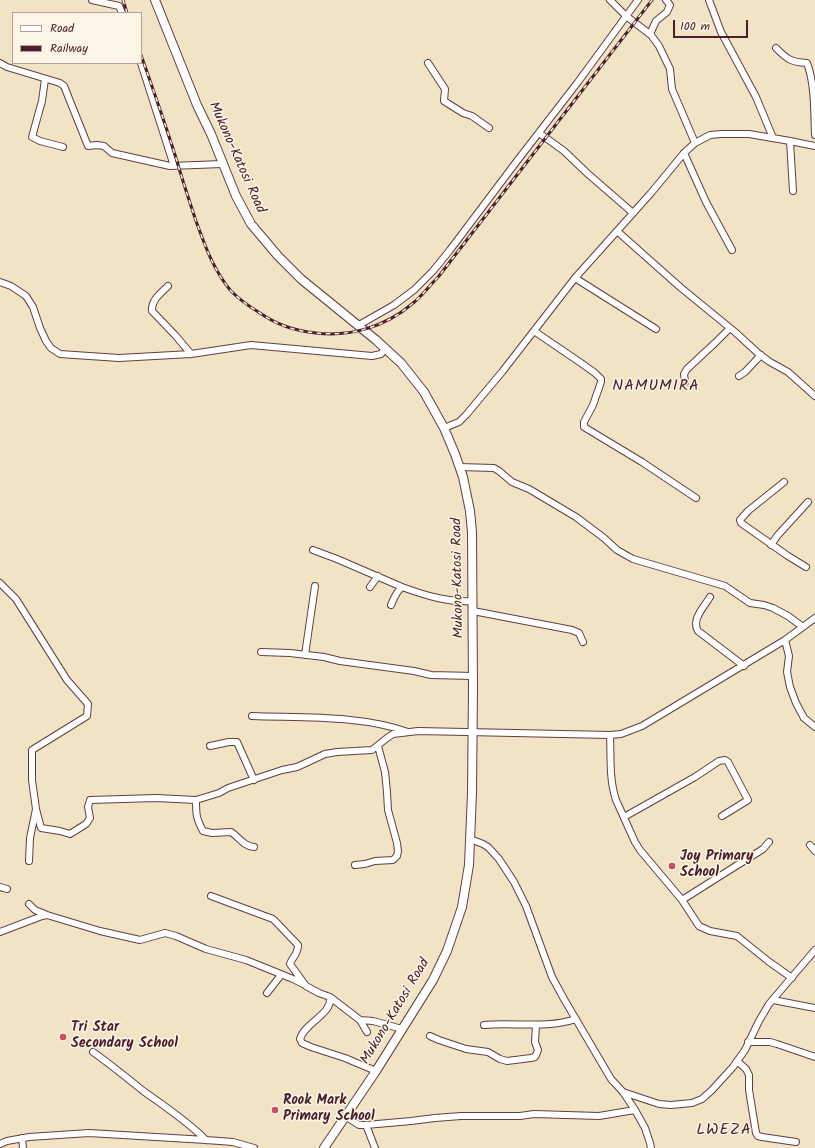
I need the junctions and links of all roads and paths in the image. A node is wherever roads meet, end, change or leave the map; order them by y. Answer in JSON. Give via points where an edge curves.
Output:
{"nodes":[{"id":1,"x":92,"y":0,"type":"edge"},
{"id":2,"x":155,"y":0,"type":"edge"},
{"id":3,"x":610,"y":0,"type":"edge"},
{"id":4,"x":638,"y":0,"type":"edge"},
{"id":5,"x":666,"y":0,"type":"edge"},
{"id":6,"x":709,"y":0,"type":"edge"},
{"id":7,"x":118,"y":3,"type":"edge"},
{"id":8,"x":626,"y":16,"type":"junction"},
{"id":9,"x":650,"y":34,"type":"junction"},
{"id":10,"x":776,"y":48,"type":"dead end"},
{"id":11,"x":428,"y":63,"type":"dead end"},
{"id":12,"x":0,"y":64,"type":"edge"},
{"id":13,"x":141,"y":64,"type":"edge"},
{"id":14,"x":45,"y":79,"type":"junction"},
{"id":15,"x":489,"y":128,"type":"dead end"},
{"id":16,"x":539,"y":133,"type":"junction"},
{"id":17,"x":815,"y":135,"type":"edge"},
{"id":18,"x":773,"y":138,"type":"junction"},
{"id":19,"x":790,"y":141,"type":"junction"},
{"id":20,"x":696,"y":143,"type":"junction"},
{"id":21,"x":815,"y":146,"type":"edge"},
{"id":22,"x":63,"y":147,"type":"dead end"},
{"id":23,"x":684,"y":152,"type":"junction"},
{"id":24,"x":222,"y":164,"type":"junction"},
{"id":25,"x":174,"y":166,"type":"junction"},
{"id":26,"x":793,"y":190,"type":"dead end"},
{"id":27,"x":633,"y":213,"type":"junction"},
{"id":28,"x":617,"y":231,"type":"junction"},
{"id":29,"x":732,"y":250,"type":"dead end"},
{"id":30,"x":575,"y":278,"type":"junction"},
{"id":31,"x":0,"y":282,"type":"edge"},
{"id":32,"x":168,"y":286,"type":"dead end"},
{"id":33,"x":358,"y":325,"type":"junction"},
{"id":34,"x":730,"y":328,"type":"junction"},
{"id":35,"x":656,"y":329,"type":"dead end"},
{"id":36,"x":534,"y":331,"type":"junction"},
{"id":37,"x":385,"y":348,"type":"junction"},
{"id":38,"x":191,"y":354,"type":"junction"},
{"id":39,"x":761,"y":355,"type":"junction"},
{"id":40,"x":739,"y":376,"type":"dead end"},
{"id":41,"x":685,"y":382,"type":"dead end"},
{"id":42,"x":815,"y":396,"type":"edge"},
{"id":43,"x":444,"y":428,"type":"junction"},
{"id":44,"x":459,"y":467,"type":"junction"},
{"id":45,"x":784,"y":482,"type":"dead end"},
{"id":46,"x":696,"y":498,"type":"dead end"},
{"id":47,"x":808,"y":502,"type":"dead end"},
{"id":48,"x":771,"y":545,"type":"junction"},
{"id":49,"x":313,"y":550,"type":"dead end"},
{"id":50,"x":806,"y":567,"type":"dead end"},
{"id":51,"x":378,"y":576,"type":"junction"},
{"id":52,"x":0,"y":583,"type":"edge"},
{"id":53,"x":315,"y":586,"type":"dead end"},
{"id":54,"x":370,"y":587,"type":"dead end"},
{"id":55,"x":402,"y":587,"type":"junction"},
{"id":56,"x":710,"y":598,"type":"dead end"},
{"id":57,"x":473,"y":601,"type":"junction"},
{"id":58,"x":391,"y":605,"type":"dead end"},
{"id":59,"x":473,"y":611,"type":"junction"},
{"id":60,"x":815,"y":618,"type":"edge"},
{"id":61,"x":803,"y":627,"type":"junction"},
{"id":62,"x":786,"y":640,"type":"junction"},
{"id":63,"x":583,"y":642,"type":"dead end"},
{"id":64,"x":261,"y":652,"type":"dead end"},
{"id":65,"x":305,"y":655,"type":"junction"},
{"id":66,"x":744,"y":666,"type":"junction"},
{"id":67,"x":473,"y":676,"type":"junction"},
{"id":68,"x":252,"y":716,"type":"dead end"},
{"id":69,"x":815,"y":727,"type":"edge"},
{"id":70,"x":410,"y":732,"type":"junction"},
{"id":71,"x":472,"y":732,"type":"junction"},
{"id":72,"x":610,"y":735,"type":"junction"},
{"id":73,"x":210,"y":746,"type":"dead end"},
{"id":74,"x":378,"y":746,"type":"junction"},
{"id":75,"x":254,"y":780,"type":"junction"},
{"id":76,"x":196,"y":800,"type":"junction"},
{"id":77,"x":36,"y":809,"type":"junction"},
{"id":78,"x":722,"y":816,"type":"dead end"},
{"id":79,"x":624,"y":817,"type":"junction"},
{"id":80,"x":470,"y":839,"type":"junction"},
{"id":81,"x":770,"y":842,"type":"dead end"},
{"id":82,"x":810,"y":845,"type":"dead end"},
{"id":83,"x":254,"y":847,"type":"dead end"},
{"id":84,"x":815,"y":851,"type":"edge"},
{"id":85,"x":29,"y":861,"type":"dead end"},
{"id":86,"x":355,"y":865,"type":"dead end"},
{"id":87,"x":0,"y":887,"type":"edge"},
{"id":88,"x":7,"y":890,"type":"dead end"},
{"id":89,"x":211,"y":896,"type":"dead end"},
{"id":90,"x":682,"y":900,"type":"junction"},
{"id":91,"x":29,"y":904,"type":"dead end"},
{"id":92,"x":47,"y":915,"type":"junction"},
{"id":93,"x":0,"y":932,"type":"edge"},
{"id":94,"x":815,"y":950,"type":"edge"},
{"id":95,"x":281,"y":975,"type":"junction"},
{"id":96,"x":792,"y":978,"type":"junction"},
{"id":97,"x":306,"y":986,"type":"junction"},
{"id":98,"x":267,"y":993,"type":"dead end"},
{"id":99,"x":330,"y":997,"type":"junction"},
{"id":100,"x":773,"y":1000,"type":"junction"},
{"id":101,"x":815,"y":1008,"type":"edge"},
{"id":102,"x":576,"y":1018,"type":"junction"},
{"id":103,"x":360,"y":1020,"type":"junction"},
{"id":104,"x":484,"y":1025,"type":"dead end"},
{"id":105,"x":536,"y":1025,"type":"junction"},
{"id":106,"x":402,"y":1029,"type":"junction"},
{"id":107,"x":367,"y":1032,"type":"dead end"},
{"id":108,"x":430,"y":1036,"type":"dead end"},
{"id":109,"x":748,"y":1042,"type":"junction"},
{"id":110,"x":93,"y":1052,"type":"dead end"},
{"id":111,"x":815,"y":1057,"type":"edge"},
{"id":112,"x":737,"y":1061,"type":"junction"},
{"id":113,"x":376,"y":1070,"type":"junction"},
{"id":114,"x":623,"y":1092,"type":"junction"},
{"id":115,"x":635,"y":1110,"type":"junction"},
{"id":116,"x":345,"y":1116,"type":"junction"},
{"id":117,"x":366,"y":1125,"type":"junction"},
{"id":118,"x":22,"y":1138,"type":"junction"},
{"id":119,"x":206,"y":1140,"type":"junction"},
{"id":120,"x":796,"y":1142,"type":"dead end"},
{"id":121,"x":0,"y":1144,"type":"edge"},
{"id":122,"x":23,"y":1148,"type":"edge"},
{"id":123,"x":254,"y":1148,"type":"edge"},
{"id":124,"x":324,"y":1148,"type":"edge"},
{"id":125,"x":375,"y":1148,"type":"edge"},
{"id":126,"x":651,"y":1148,"type":"edge"}],
"edges":[{"from":1,"to":7,"type":"street"},
{"from":2,"to":24,"type":"main road","name":"Mukono-Katosi Road"},
{"from":3,"to":8,"type":"street"},
{"from":4,"to":8,"type":"street"},
{"from":5,"to":9,"type":"street","via":[[670,5],[667,12],[656,21]]},
{"from":6,"to":18,"type":"street","via":[[721,32],[756,97]]},
{"from":8,"to":9,"type":"street"},
{"from":8,"to":16,"type":"street"},
{"from":9,"to":20,"type":"street","via":[[670,69],[672,88]]},
{"from":10,"to":17,"type":"street","via":[[786,58],[807,63],[810,69],[814,84]]},
{"from":11,"to":15,"type":"street","via":[[445,89],[444,101]]},
{"from":12,"to":14,"type":"street"},
{"from":13,"to":25,"type":"street"},
{"from":14,"to":22,"type":"street","via":[[32,137],[40,142]]},
{"from":14,"to":25,"type":"street","via":[[60,83],[66,89],[88,146],[104,146],[112,153]]},
{"from":16,"to":27,"type":"street","via":[[564,151]]},
{"from":16,"to":33,"type":"street","via":[[433,271],[394,305]]},
{"from":18,"to":19,"type":"street"},
{"from":18,"to":20,"type":"street","via":[[749,134],[721,134]]},
{"from":19,"to":21,"type":"street"},
{"from":19,"to":26,"type":"street"},
{"from":20,"to":23,"type":"street"},
{"from":23,"to":27,"type":"street"},
{"from":23,"to":29,"type":"street","via":[[706,202]]},
{"from":24,"to":25,"type":"street"},
{"from":24,"to":33,"type":"main road","name":"Mukono-Katosi Road","via":[[251,224],[264,240],[301,279]]},
{"from":27,"to":28,"type":"street"},
{"from":28,"to":30,"type":"street"},
{"from":28,"to":34,"type":"street"},
{"from":30,"to":35,"type":"street"},
{"from":30,"to":36,"type":"street"},
{"from":31,"to":38,"type":"street","via":[[26,296],[46,341],[60,354],[118,358]]},
{"from":32,"to":38,"type":"street","via":[[154,300],[151,305],[152,311]]},
{"from":33,"to":37,"type":"main road","name":"Mukono-Katosi Road"},
{"from":34,"to":39,"type":"street"},
{"from":34,"to":41,"type":"street","via":[[687,369],[684,374]]},
{"from":36,"to":43,"type":"street","via":[[466,415],[459,422]]},
{"from":36,"to":46,"type":"street","via":[[601,379],[584,427]]},
{"from":37,"to":38,"type":"street","via":[[381,354],[372,356],[251,345]]},
{"from":37,"to":43,"type":"main road","name":"Mukono-Katosi Road","via":[[417,382]]},
{"from":39,"to":40,"type":"street"},
{"from":39,"to":42,"type":"street","via":[[788,372]]},
{"from":43,"to":44,"type":"main road","name":"Mukono-Katosi Road"},
{"from":44,"to":57,"type":"main road","name":"Mukono-Katosi Road","via":[[470,512]]},
{"from":44,"to":61,"type":"street","via":[[494,468],[512,482],[534,491],[576,517],[617,550],[633,558],[725,586],[750,603],[773,608]]},
{"from":45,"to":48,"type":"street","via":[[740,520]]},
{"from":47,"to":48,"type":"street"},
{"from":48,"to":50,"type":"street"},
{"from":49,"to":51,"type":"street"},
{"from":51,"to":54,"type":"street"},
{"from":51,"to":55,"type":"street"},
{"from":52,"to":77,"type":"street","via":[[16,599],[67,680],[88,704],[87,716],[32,750],[32,780]]},
{"from":53,"to":65,"type":"street"},
{"from":55,"to":57,"type":"street","via":[[420,594],[463,602]]},
{"from":55,"to":58,"type":"street","via":[[394,596]]},
{"from":56,"to":66,"type":"street","via":[[696,620],[696,627]]},
{"from":57,"to":59,"type":"main road","name":"Mukono-Katosi Road"},
{"from":59,"to":63,"type":"street","via":[[572,630],[579,633]]},
{"from":59,"to":67,"type":"main road","name":"Mukono-Katosi Road"},
{"from":60,"to":61,"type":"street"},
{"from":61,"to":62,"type":"street"},
{"from":62,"to":66,"type":"street"},
{"from":62,"to":69,"type":"street","via":[[789,656],[787,672],[791,691],[804,718]]},
{"from":64,"to":65,"type":"street"},
{"from":65,"to":67,"type":"street","via":[[431,675]]},
{"from":66,"to":72,"type":"street","via":[[642,726],[621,734]]},
{"from":67,"to":71,"type":"main road","name":"Mukono-Katosi Road"},
{"from":68,"to":70,"type":"street","via":[[368,722],[394,726]]},
{"from":70,"to":71,"type":"street"},
{"from":70,"to":74,"type":"street","via":[[393,734]]},
{"from":71,"to":72,"type":"street"},
{"from":71,"to":80,"type":"main road","name":"Mukono-Katosi Road"},
{"from":72,"to":79,"type":"street","via":[[612,782],[616,800]]},
{"from":73,"to":75,"type":"street","via":[[237,742]]},
{"from":74,"to":75,"type":"street","via":[[372,750],[324,754],[297,767]]},
{"from":74,"to":86,"type":"street","via":[[385,772],[388,810],[398,851],[393,860]]},
{"from":75,"to":76,"type":"street"},
{"from":76,"to":77,"type":"street","via":[[90,800],[90,818],[86,824],[70,834],[41,828]]},
{"from":76,"to":83,"type":"street","via":[[196,814],[203,831],[231,832],[244,844]]},
{"from":77,"to":85,"type":"street","via":[[30,838]]},
{"from":78,"to":79,"type":"street","via":[[748,800],[725,760],[719,761],[696,777]]},
{"from":79,"to":90,"type":"street","via":[[640,850]]},
{"from":80,"to":102,"type":"street","via":[[488,847],[514,882],[526,906],[552,977]]},
{"from":80,"to":106,"type":"main road","name":"Mukono-Katosi Road","via":[[467,881],[454,932],[433,980]]},
{"from":81,"to":90,"type":"street"},
{"from":82,"to":84,"type":"street"},
{"from":87,"to":88,"type":"street"},
{"from":89,"to":97,"type":"street","via":[[268,917],[277,923],[298,945],[290,963]]},
{"from":90,"to":96,"type":"street","via":[[699,926],[710,931],[737,936]]},
{"from":91,"to":92,"type":"street"},
{"from":92,"to":93,"type":"street"},
{"from":92,"to":95,"type":"street","via":[[140,940],[169,934],[206,949],[246,960]]},
{"from":94,"to":96,"type":"street"},
{"from":95,"to":97,"type":"street"},
{"from":95,"to":98,"type":"street"},
{"from":96,"to":100,"type":"street"},
{"from":97,"to":99,"type":"street"},
{"from":99,"to":103,"type":"street"},
{"from":99,"to":113,"type":"street","via":[[328,1008],[302,1032],[300,1041],[311,1048]]},
{"from":100,"to":101,"type":"street"},
{"from":100,"to":109,"type":"street"},
{"from":102,"to":105,"type":"street"},
{"from":102,"to":114,"type":"street","via":[[611,1079]]},
{"from":103,"to":106,"type":"street"},
{"from":103,"to":107,"type":"street"},
{"from":104,"to":105,"type":"street"},
{"from":105,"to":108,"type":"street","via":[[535,1042],[538,1050],[535,1057],[506,1061],[488,1052]]},
{"from":106,"to":113,"type":"main road","name":"Mukono-Katosi Road"},
{"from":109,"to":111,"type":"street","via":[[777,1044]]},
{"from":109,"to":112,"type":"street"},
{"from":110,"to":119,"type":"street","via":[[180,1116]]},
{"from":112,"to":114,"type":"street","via":[[712,1090],[692,1103],[659,1104]]},
{"from":112,"to":120,"type":"street","via":[[749,1075],[757,1135]]},
{"from":113,"to":116,"type":"main road","name":"Mukono-Katosi Road"},
{"from":114,"to":115,"type":"street"},
{"from":115,"to":117,"type":"street","via":[[599,1116],[461,1116]]},
{"from":115,"to":126,"type":"street","via":[[645,1128]]},
{"from":116,"to":117,"type":"street","via":[[359,1125]]},
{"from":116,"to":124,"type":"main road","name":"Mukono-Katosi Road"},
{"from":117,"to":125,"type":"street"},
{"from":118,"to":119,"type":"street","via":[[89,1133]]},
{"from":118,"to":121,"type":"street"},
{"from":118,"to":122,"type":"street"},
{"from":119,"to":123,"type":"street","via":[[233,1142]]}]}
